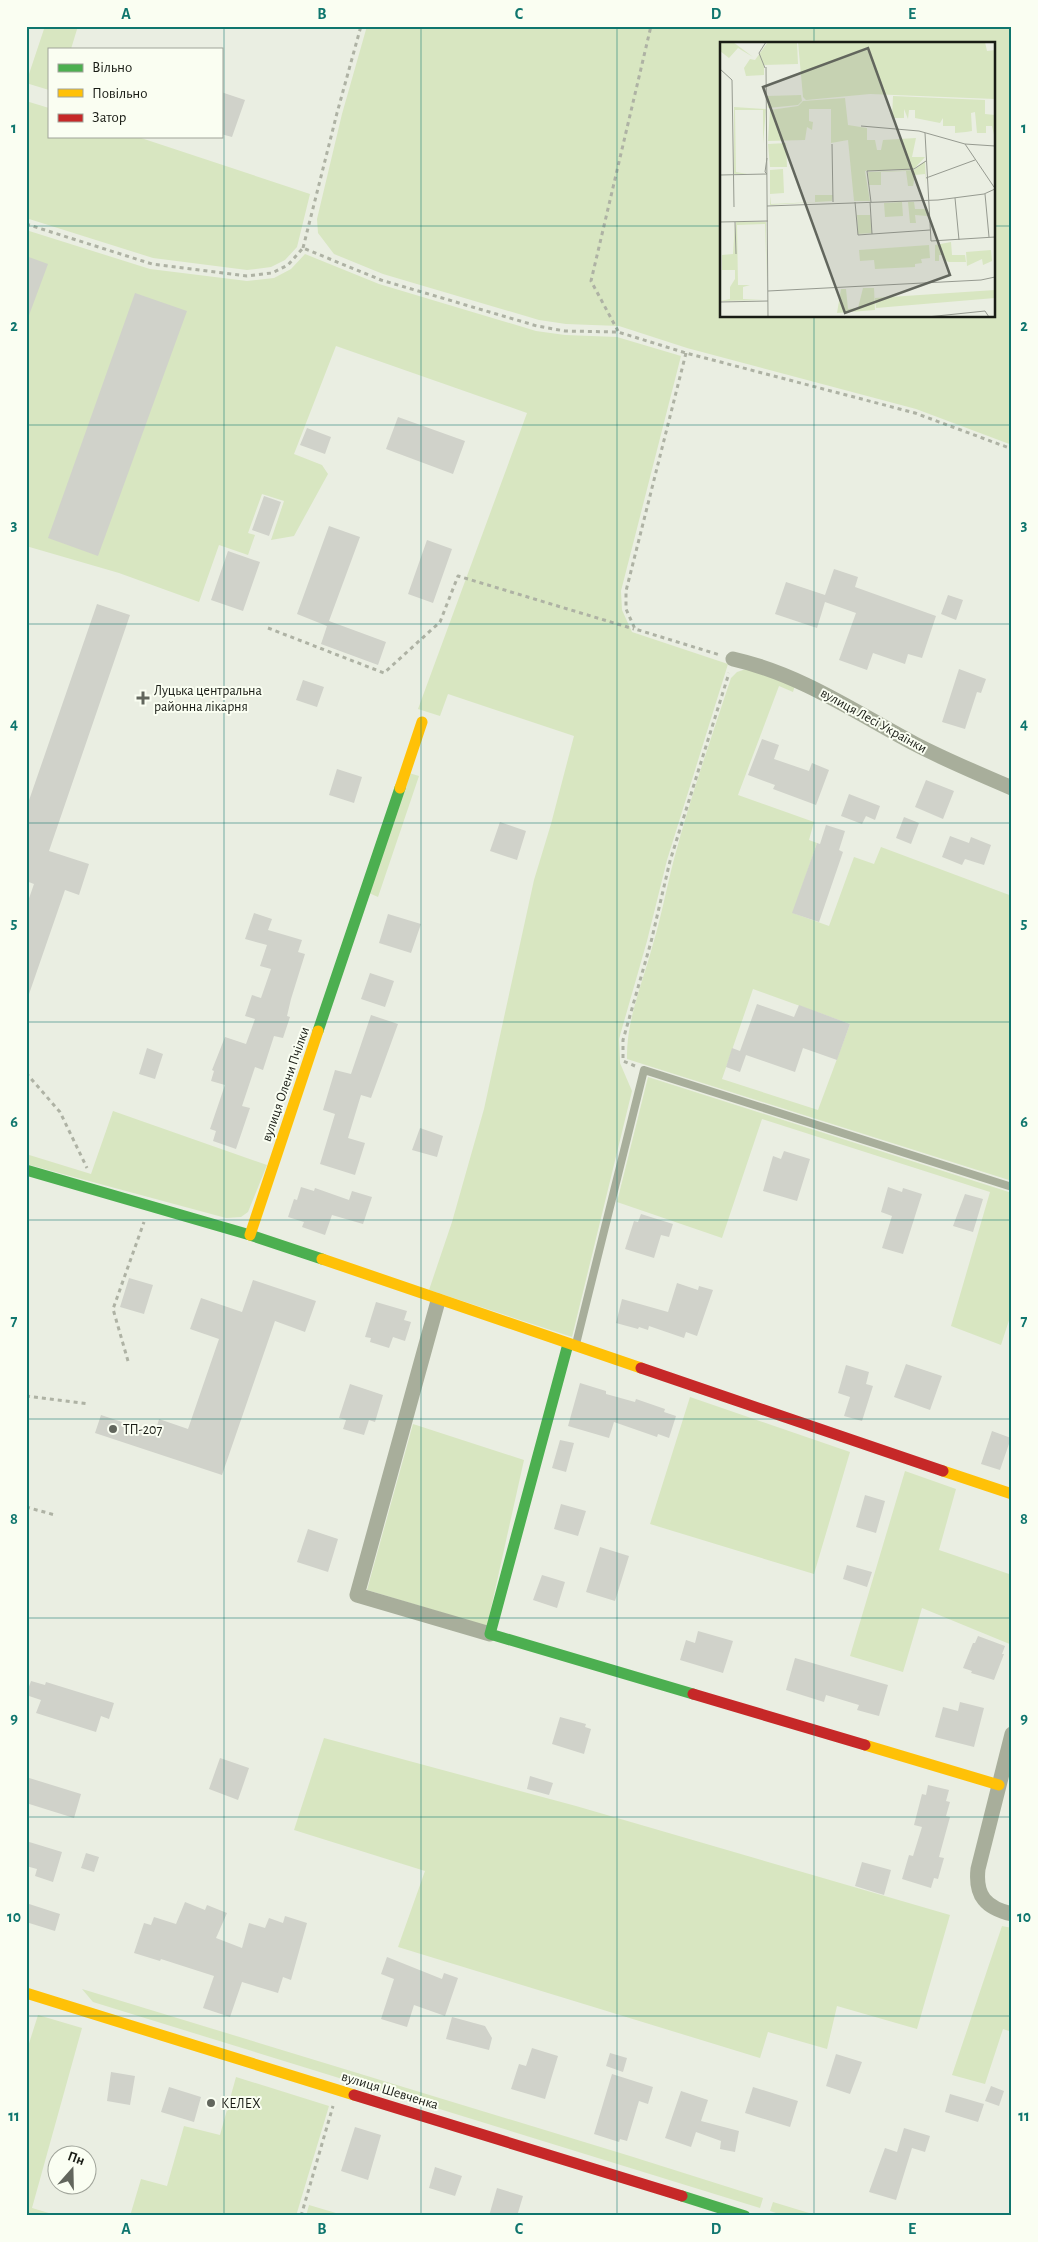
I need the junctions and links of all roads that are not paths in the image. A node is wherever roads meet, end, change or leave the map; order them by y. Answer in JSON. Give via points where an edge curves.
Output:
{"nodes":[{"id":1,"x":733,"y":659,"type":"road end"},
{"id":2,"x":422,"y":722,"type":"dead end"},
{"id":3,"x":1012,"y":788,"type":"edge"},
{"id":4,"x":26,"y":1170,"type":"edge"},
{"id":5,"x":1012,"y":1187,"type":"edge"},
{"id":6,"x":250,"y":1235,"type":"junction"},
{"id":7,"x":438,"y":1300,"type":"junction"},
{"id":8,"x":572,"y":1345,"type":"junction"},
{"id":9,"x":1012,"y":1494,"type":"edge"},
{"id":10,"x":490,"y":1634,"type":"junction"},
{"id":11,"x":1012,"y":1734,"type":"edge"},
{"id":12,"x":999,"y":1785,"type":"junction"},
{"id":13,"x":1012,"y":1914,"type":"edge"},
{"id":14,"x":26,"y":1993,"type":"edge"},
{"id":15,"x":745,"y":2216,"type":"edge"}],
"edges":[{"from":1,"to":3,"type":"street","name":"вулиця Лесі Українки","via":[[763,666],[816,688],[916,745]]},
{"from":2,"to":6,"type":"street","name":"вулиця Олени Пчілки"},
{"from":4,"to":6,"type":"street"},
{"from":5,"to":8,"type":"lane","via":[[644,1070]]},
{"from":6,"to":7,"type":"street"},
{"from":7,"to":8,"type":"street"},
{"from":7,"to":10,"type":"street","via":[[357,1595]]},
{"from":8,"to":9,"type":"street"},
{"from":8,"to":10,"type":"street"},
{"from":10,"to":12,"type":"street"},
{"from":11,"to":12,"type":"street"},
{"from":12,"to":13,"type":"street","via":[[977,1882],[981,1896],[993,1908]]},
{"from":14,"to":15,"type":"street","name":"вулиця Шевченка"}]}
